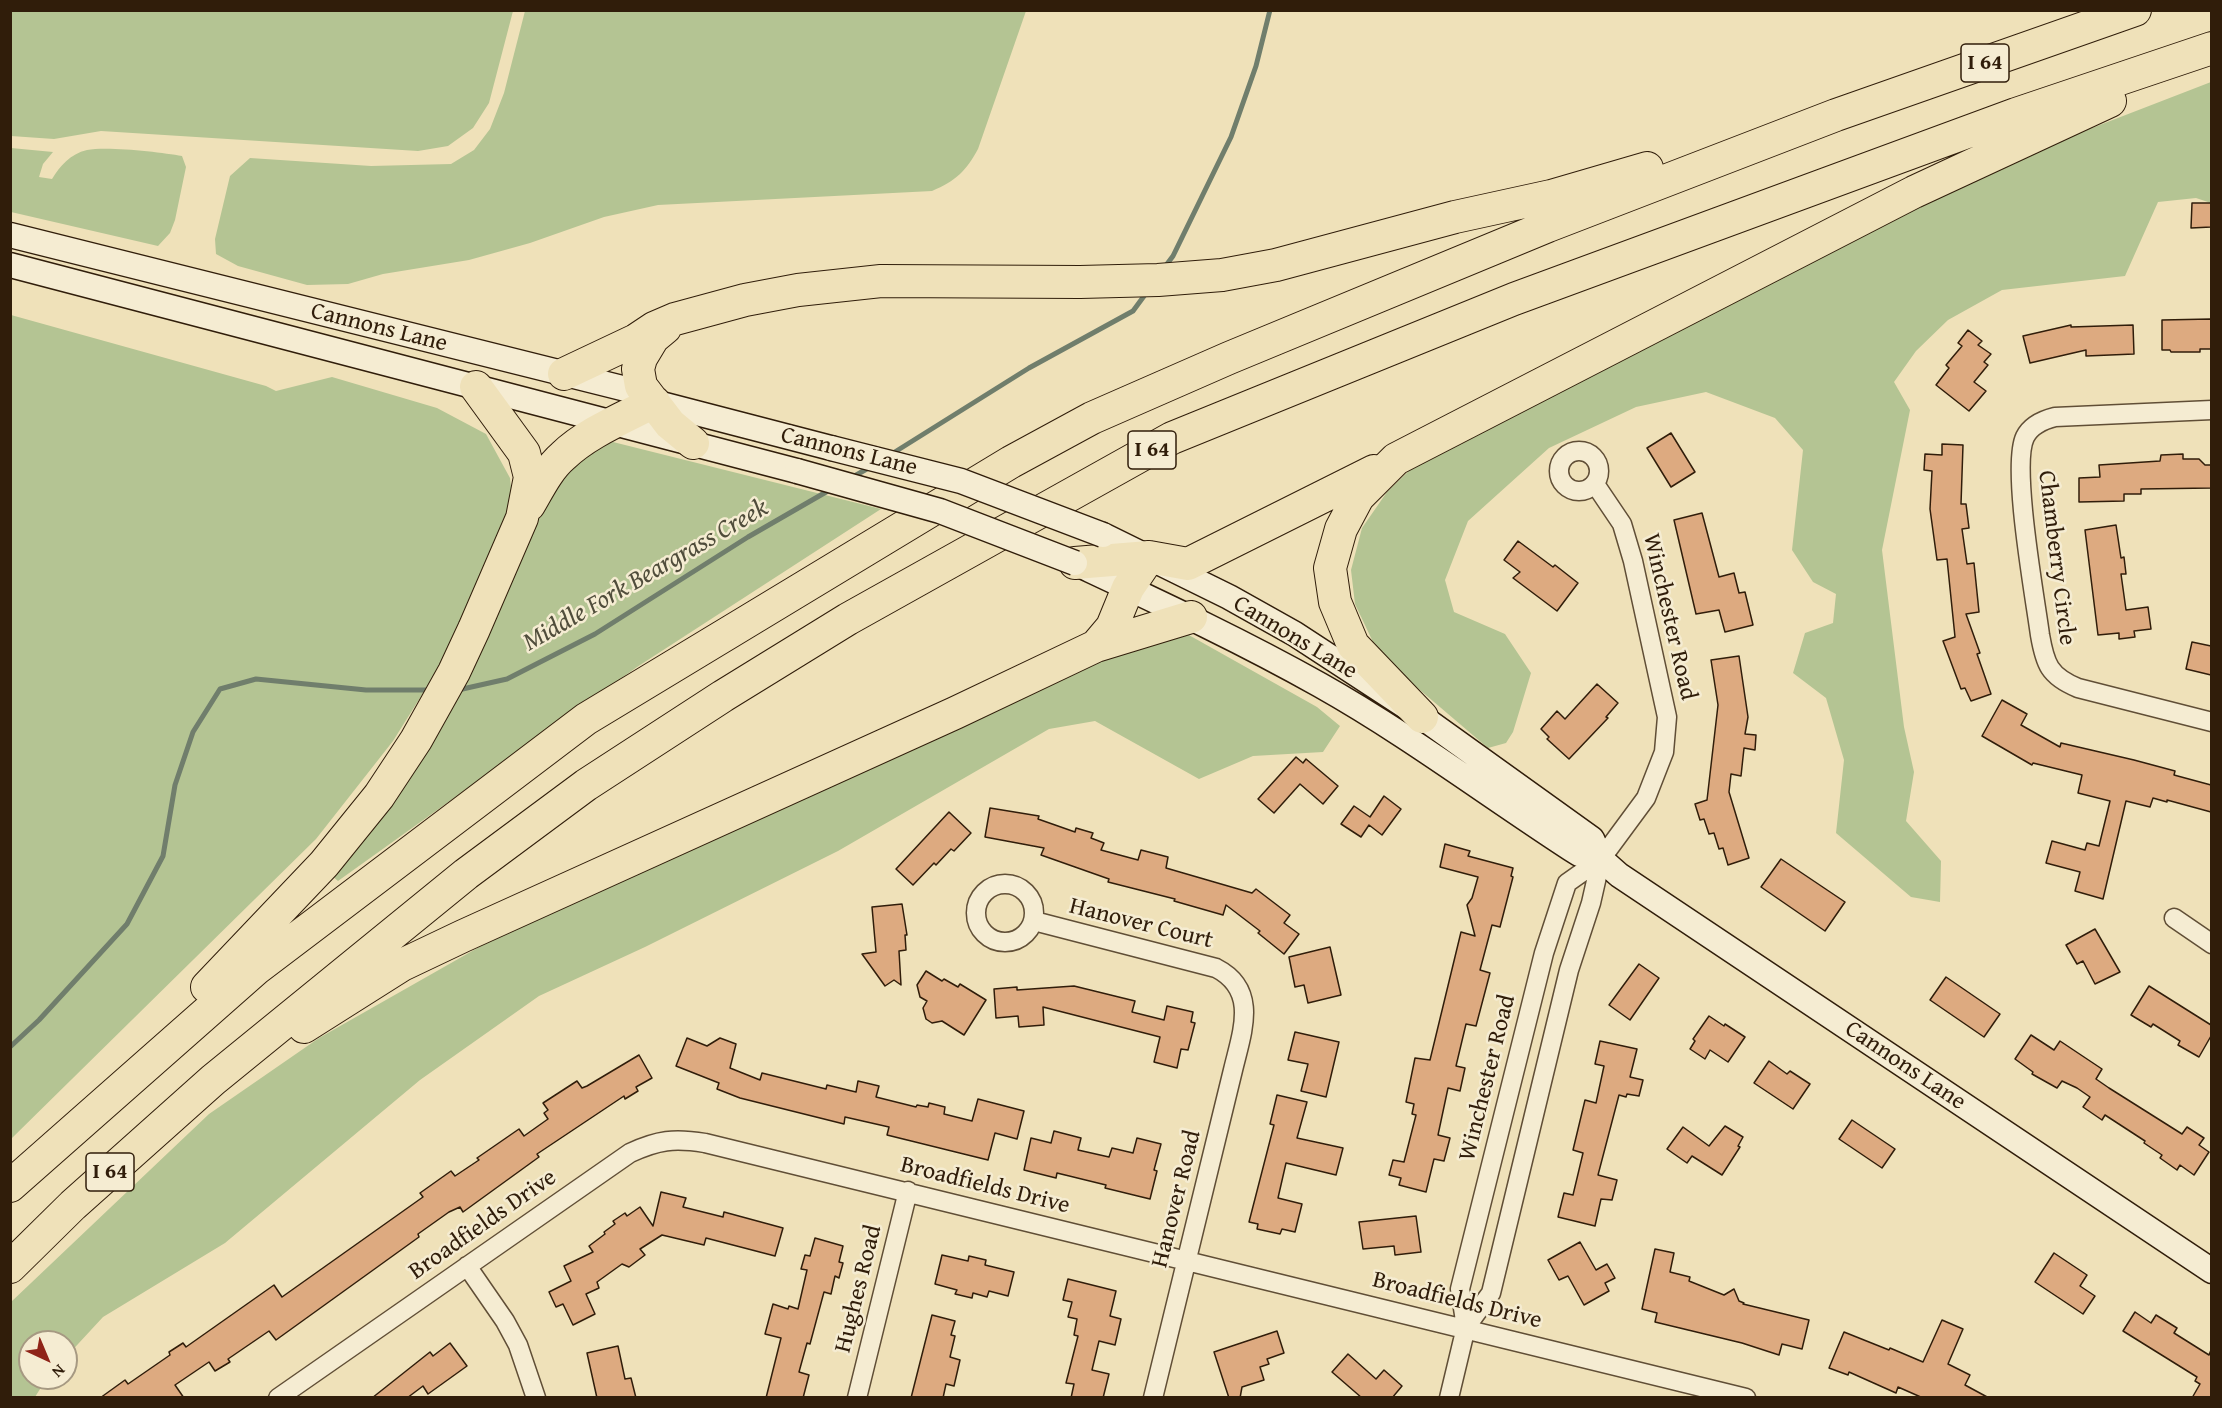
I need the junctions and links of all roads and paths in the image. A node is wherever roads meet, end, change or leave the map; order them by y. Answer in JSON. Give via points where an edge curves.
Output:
{"nodes":[{"id":1,"x":2134,"y":10,"type":"edge"},
{"id":2,"x":2211,"y":48,"type":"edge"},
{"id":3,"x":2211,"y":54,"type":"edge"},
{"id":4,"x":1836,"y":116,"type":"junction"},
{"id":5,"x":10,"y":235,"type":"edge"},
{"id":6,"x":10,"y":265,"type":"edge"},
{"id":7,"x":183,"y":277,"type":"junction"},
{"id":8,"x":176,"y":309,"type":"junction"},
{"id":9,"x":675,"y":319,"type":"junction"},
{"id":10,"x":564,"y":374,"type":"junction"},
{"id":11,"x":476,"y":387,"type":"junction"},
{"id":12,"x":654,"y":402,"type":"junction"},
{"id":13,"x":2211,"y":410,"type":"edge"},
{"id":14,"x":615,"y":423,"type":"junction"},
{"id":15,"x":693,"y":443,"type":"junction"},
{"id":16,"x":1396,"y":459,"type":"junction"},
{"id":17,"x":1595,"y":484,"type":"dead end"},
{"id":18,"x":522,"y":518,"type":"junction"},
{"id":19,"x":1149,"y":557,"type":"junction"},
{"id":20,"x":1076,"y":563,"type":"junction"},
{"id":21,"x":1128,"y":588,"type":"junction"},
{"id":22,"x":1191,"y":617,"type":"junction"},
{"id":23,"x":1096,"y":646,"type":"junction"},
{"id":24,"x":2211,"y":722,"type":"edge"},
{"id":25,"x":1420,"y":727,"type":"junction"},
{"id":26,"x":1600,"y":859,"type":"junction"},
{"id":27,"x":2174,"y":918,"type":"dead end"},
{"id":28,"x":1034,"y":921,"type":"dead end"},
{"id":29,"x":2211,"y":944,"type":"edge"},
{"id":30,"x":1244,"y":1012,"type":"joint"},
{"id":31,"x":1529,"y":1015,"type":"junction"},
{"id":32,"x":1557,"y":1020,"type":"junction"},
{"id":33,"x":213,"y":1080,"type":"junction"},
{"id":34,"x":71,"y":1132,"type":"junction"},
{"id":35,"x":1497,"y":1145,"type":"junction"},
{"id":36,"x":1526,"y":1150,"type":"junction"},
{"id":37,"x":10,"y":1186,"type":"edge"},
{"id":38,"x":908,"y":1191,"type":"junction"},
{"id":39,"x":1187,"y":1259,"type":"junction"},
{"id":40,"x":467,"y":1266,"type":"junction"},
{"id":41,"x":10,"y":1267,"type":"edge"},
{"id":42,"x":2211,"y":1271,"type":"edge"},
{"id":43,"x":1466,"y":1328,"type":"junction"},
{"id":44,"x":1727,"y":1395,"type":"edge"},
{"id":45,"x":278,"y":1398,"type":"edge"},
{"id":46,"x":536,"y":1398,"type":"edge"},
{"id":47,"x":857,"y":1398,"type":"edge"},
{"id":48,"x":1153,"y":1398,"type":"edge"},
{"id":49,"x":1449,"y":1398,"type":"edge"},
{"id":50,"x":1746,"y":1398,"type":"edge"}],
"edges":[{"from":1,"to":4,"type":"highway","number":"I 64"},
{"from":2,"to":33,"type":"highway","number":"I 64","via":[[2016,114],[1514,299],[1173,438],[848,619],[586,785],[466,874]]},
{"from":3,"to":16,"type":"highway","via":[[1914,192]]},
{"from":4,"to":9,"type":"highway","via":[[1551,196],[1222,275],[1080,282],[854,283],[745,300]]},
{"from":4,"to":34,"type":"highway","number":"I 64","via":[[1548,226],[1229,358],[1092,418],[1011,462],[586,719],[256,969]]},
{"from":5,"to":7,"type":"main road","name":"Cannons Lane"},
{"from":6,"to":8,"type":"main road","name":"Cannons Lane"},
{"from":7,"to":8,"type":"main road"},
{"from":7,"to":10,"type":"main road","name":"Cannons Lane"},
{"from":8,"to":11,"type":"main road","name":"Cannons Lane"},
{"from":9,"to":10,"type":"highway"},
{"from":9,"to":12,"type":"highway","via":[[653,338],[638,369],[641,386]]},
{"from":10,"to":12,"type":"main road","name":"Cannons Lane","via":[[626,389]]},
{"from":11,"to":14,"type":"main road","name":"Cannons Lane"},
{"from":11,"to":18,"type":"highway","via":[[524,453],[530,477]]},
{"from":12,"to":14,"type":"highway"},
{"from":12,"to":15,"type":"highway","via":[[670,424]]},
{"from":12,"to":19,"type":"main road","name":"Cannons Lane","bridge":true,"via":[[962,481],[1103,535]]},
{"from":13,"to":24,"type":"street","name":"Chamberry Circle","via":[[2055,417],[2033,427],[2026,436],[2020,459],[2040,635],[2051,671],[2078,688]]},
{"from":14,"to":15,"type":"main road","name":"Cannons Lane"},
{"from":14,"to":18,"type":"highway","via":[[582,439],[561,457]]},
{"from":15,"to":20,"type":"main road","name":"Cannons Lane","bridge":true,"via":[[940,511]]},
{"from":16,"to":19,"type":"highway","via":[[1188,564]]},
{"from":16,"to":25,"type":"highway","via":[[1359,497],[1341,529],[1330,568],[1335,602],[1353,645]]},
{"from":17,"to":26,"type":"street","name":"Winchester Road","via":[[1622,524],[1667,717],[1664,752],[1646,798]]},
{"from":18,"to":34,"type":"highway","via":[[454,672],[379,796],[324,864]]},
{"from":19,"to":20,"type":"highway"},
{"from":19,"to":21,"type":"highway"},
{"from":19,"to":25,"type":"main road","name":"Cannons Lane","via":[[1296,634]]},
{"from":20,"to":21,"type":"main road","name":"Cannons Lane"},
{"from":21,"to":22,"type":"main road","name":"Cannons Lane"},
{"from":21,"to":23,"type":"highway","via":[[1112,627]]},
{"from":22,"to":23,"type":"highway"},
{"from":22,"to":25,"type":"main road","name":"Cannons Lane","via":[[1321,686]]},
{"from":23,"to":33,"type":"highway","via":[[402,965]]},
{"from":25,"to":26,"type":"main road","name":"Cannons Lane","via":[[1592,839]]},
{"from":26,"to":31,"type":"street","name":"Winchester Road","via":[[1567,883]]},
{"from":26,"to":32,"type":"street","name":"Winchester Road"},
{"from":26,"to":42,"type":"main road","name":"Cannons Lane"},
{"from":27,"to":29,"type":"street"},
{"from":28,"to":30,"type":"street","name":"Hanover Court","via":[[1216,968],[1241,990]]},
{"from":30,"to":39,"type":"street","name":"Hanover Road"},
{"from":31,"to":32,"type":"street"},
{"from":31,"to":35,"type":"street","name":"Winchester Road"},
{"from":32,"to":36,"type":"street","name":"Winchester Road"},
{"from":33,"to":41,"type":"highway","number":"I 64"},
{"from":34,"to":37,"type":"highway","number":"I 64"},
{"from":35,"to":36,"type":"street"},
{"from":35,"to":43,"type":"street","name":"Winchester Road","via":[[1460,1289]]},
{"from":36,"to":43,"type":"street","name":"Winchester Road","via":[[1491,1293]]},
{"from":38,"to":39,"type":"street","name":"Broadfields Drive"},
{"from":38,"to":40,"type":"street","name":"Broadfields Drive","via":[[705,1143],[668,1140],[630,1153]]},
{"from":38,"to":47,"type":"street","name":"Hughes Road"},
{"from":39,"to":43,"type":"street","name":"Broadfields Drive"},
{"from":39,"to":48,"type":"street","name":"Hanover Road"},
{"from":40,"to":45,"type":"street","name":"Broadfields Drive"},
{"from":40,"to":46,"type":"street","via":[[518,1345]]},
{"from":43,"to":44,"type":"street","name":"Broadfields Drive"},
{"from":43,"to":49,"type":"street","name":"Winchester Road"},
{"from":44,"to":50,"type":"street","name":"Broadfields Drive"}]}
